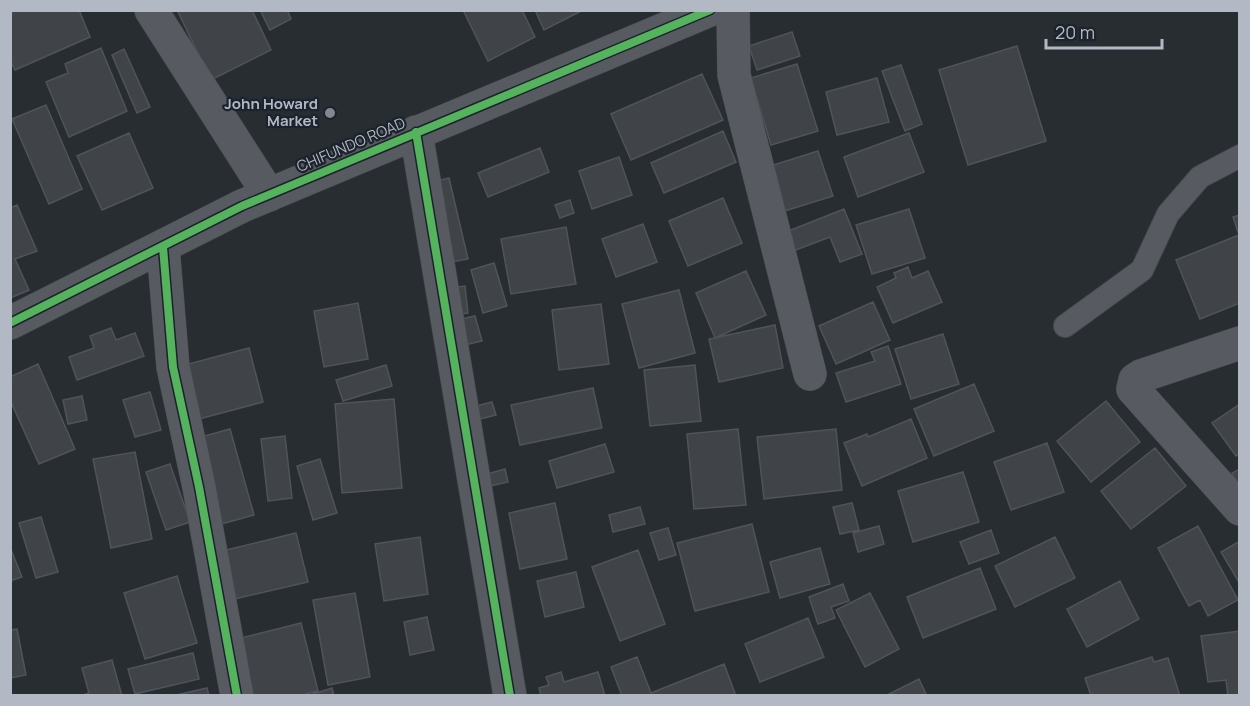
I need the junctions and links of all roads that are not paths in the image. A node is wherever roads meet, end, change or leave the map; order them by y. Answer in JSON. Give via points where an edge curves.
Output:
{"nodes":[{"id":1,"x":151,"y":10,"type":"edge"},
{"id":2,"x":710,"y":10,"type":"edge"},
{"id":3,"x":733,"y":10,"type":"edge"},
{"id":4,"x":666,"y":19,"type":"edge"},
{"id":5,"x":416,"y":132,"type":"junction"},
{"id":6,"x":1239,"y":156,"type":"edge"},
{"id":7,"x":269,"y":195,"type":"junction"},
{"id":8,"x":163,"y":247,"type":"junction"},
{"id":9,"x":10,"y":323,"type":"edge"},
{"id":10,"x":1065,"y":326,"type":"dead end"},
{"id":11,"x":1239,"y":343,"type":"edge"},
{"id":12,"x":810,"y":374,"type":"dead end"},
{"id":13,"x":1239,"y":509,"type":"edge"},
{"id":14,"x":237,"y":696,"type":"edge"},
{"id":15,"x":510,"y":696,"type":"edge"}],
"edges":[{"from":1,"to":7,"type":"street"},
{"from":2,"to":4,"type":"street","name":"CHIFUNDO ROAD"},
{"from":3,"to":12,"type":"street","via":[[734,75]]},
{"from":4,"to":5,"type":"street","name":"CHIFUNDO ROAD"},
{"from":5,"to":7,"type":"street","name":"CHIFUNDO ROAD"},
{"from":5,"to":15,"type":"street"},
{"from":6,"to":10,"type":"lane","via":[[1200,177],[1168,214],[1142,270]]},
{"from":7,"to":8,"type":"street","name":"CHIFUNDO ROAD"},
{"from":8,"to":9,"type":"street","name":"CHIFUNDO ROAD"},
{"from":8,"to":14,"type":"street","via":[[173,367]]},
{"from":11,"to":13,"type":"street","via":[[1140,376],[1134,389]]}]}
